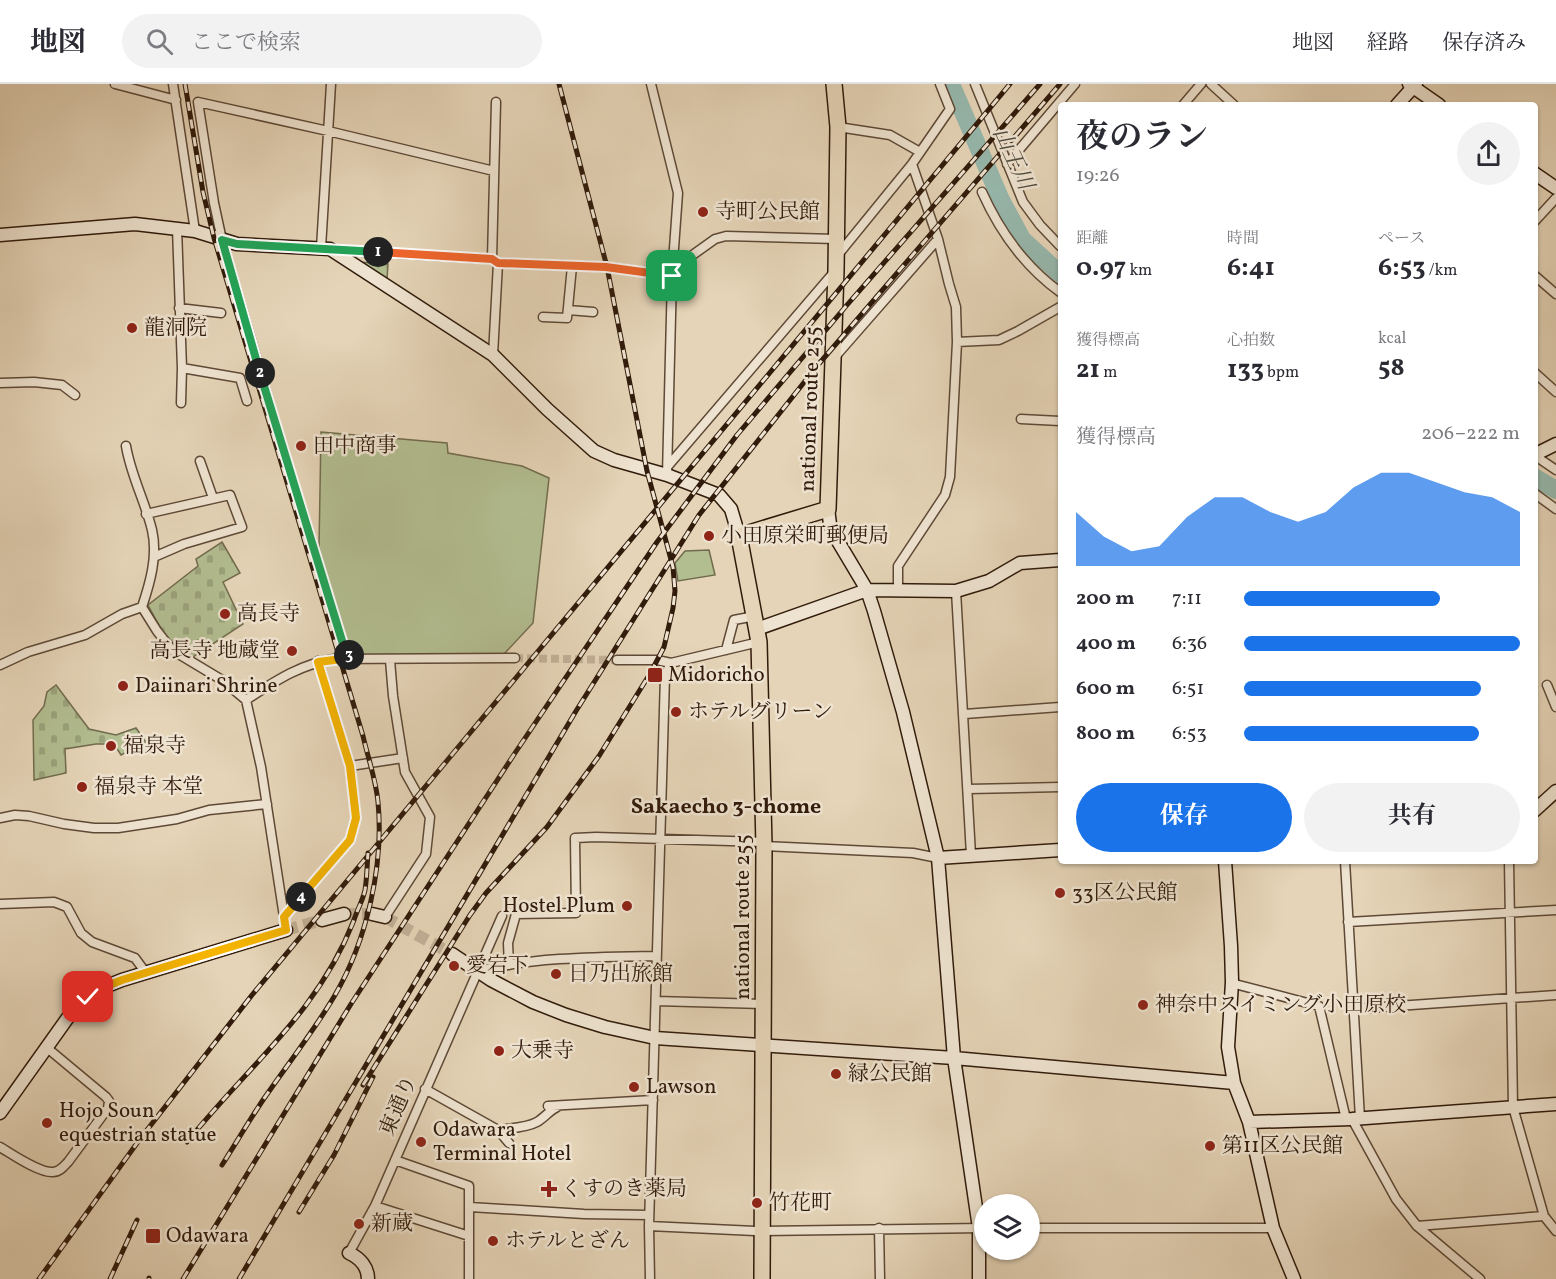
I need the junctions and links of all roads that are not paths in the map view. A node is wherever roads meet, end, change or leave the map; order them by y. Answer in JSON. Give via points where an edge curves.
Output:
{"nodes":[{"id":1,"x":115,"y":84,"type":"edge"},
{"id":2,"x":174,"y":84,"type":"edge"},
{"id":3,"x":331,"y":84,"type":"edge"},
{"id":4,"x":651,"y":84,"type":"edge"},
{"id":5,"x":834,"y":84,"type":"edge"},
{"id":6,"x":940,"y":84,"type":"edge"},
{"id":7,"x":1075,"y":84,"type":"edge"},
{"id":8,"x":1201,"y":84,"type":"edge"},
{"id":9,"x":1211,"y":84,"type":"edge"},
{"id":10,"x":977,"y":85,"type":"edge"},
{"id":11,"x":1413,"y":85,"type":"edge"},
{"id":12,"x":176,"y":100,"type":"junction"},
{"id":13,"x":496,"y":102,"type":"dead end"},
{"id":14,"x":1060,"y":102,"type":"edge"},
{"id":15,"x":1186,"y":102,"type":"edge"},
{"id":16,"x":1231,"y":102,"type":"edge"},
{"id":17,"x":1399,"y":102,"type":"edge"},
{"id":18,"x":1434,"y":102,"type":"edge"},
{"id":19,"x":1058,"y":104,"type":"edge"},
{"id":20,"x":838,"y":126,"type":"junction"},
{"id":21,"x":328,"y":131,"type":"junction"},
{"id":22,"x":920,"y":152,"type":"junction"},
{"id":23,"x":912,"y":164,"type":"junction"},
{"id":24,"x":1007,"y":164,"type":"junction"},
{"id":25,"x":494,"y":171,"type":"junction"},
{"id":26,"x":1538,"y":176,"type":"edge"},
{"id":27,"x":1556,"y":188,"type":"edge"},
{"id":28,"x":981,"y":192,"type":"dead end"},
{"id":29,"x":1556,"y":198,"type":"edge"},
{"id":30,"x":1538,"y":218,"type":"edge"},
{"id":31,"x":177,"y":228,"type":"junction"},
{"id":32,"x":195,"y":231,"type":"junction"},
{"id":33,"x":0,"y":235,"type":"edge"},
{"id":34,"x":836,"y":239,"type":"junction"},
{"id":35,"x":938,"y":239,"type":"junction"},
{"id":36,"x":222,"y":240,"type":"junction"},
{"id":37,"x":1058,"y":243,"type":"edge"},
{"id":38,"x":326,"y":248,"type":"junction"},
{"id":39,"x":495,"y":261,"type":"junction"},
{"id":40,"x":837,"y":263,"type":"junction"},
{"id":41,"x":572,"y":266,"type":"junction"},
{"id":42,"x":672,"y":273,"type":"junction"},
{"id":43,"x":1538,"y":278,"type":"edge"},
{"id":44,"x":1058,"y":290,"type":"edge"},
{"id":45,"x":1556,"y":294,"type":"edge"},
{"id":46,"x":1058,"y":307,"type":"edge"},
{"id":47,"x":179,"y":308,"type":"junction"},
{"id":48,"x":568,"y":310,"type":"junction"},
{"id":49,"x":593,"y":312,"type":"dead end"},
{"id":50,"x":221,"y":314,"type":"dead end"},
{"id":51,"x":543,"y":317,"type":"dead end"},
{"id":52,"x":957,"y":342,"type":"junction"},
{"id":53,"x":493,"y":355,"type":"junction"},
{"id":54,"x":834,"y":358,"type":"junction"},
{"id":55,"x":182,"y":368,"type":"junction"},
{"id":56,"x":1538,"y":376,"type":"edge"},
{"id":57,"x":0,"y":383,"type":"edge"},
{"id":58,"x":1556,"y":392,"type":"edge"},
{"id":59,"x":75,"y":395,"type":"dead end"},
{"id":60,"x":247,"y":401,"type":"dead end"},
{"id":61,"x":180,"y":403,"type":"dead end"},
{"id":62,"x":1021,"y":419,"type":"dead end"},
{"id":63,"x":1058,"y":421,"type":"edge"},
{"id":64,"x":1556,"y":444,"type":"edge"},
{"id":65,"x":126,"y":446,"type":"dead end"},
{"id":66,"x":1538,"y":453,"type":"edge"},
{"id":67,"x":1538,"y":457,"type":"edge"},
{"id":68,"x":200,"y":460,"type":"dead end"},
{"id":69,"x":1556,"y":470,"type":"edge"},
{"id":70,"x":667,"y":471,"type":"junction"},
{"id":71,"x":1538,"y":496,"type":"edge"},
{"id":72,"x":213,"y":498,"type":"junction"},
{"id":73,"x":828,"y":509,"type":"junction"},
{"id":74,"x":1556,"y":509,"type":"edge"},
{"id":75,"x":146,"y":514,"type":"junction"},
{"id":76,"x":739,"y":536,"type":"junction"},
{"id":77,"x":154,"y":556,"type":"junction"},
{"id":78,"x":1058,"y":561,"type":"edge"},
{"id":79,"x":867,"y":590,"type":"junction"},
{"id":80,"x":898,"y":590,"type":"junction"},
{"id":81,"x":956,"y":591,"type":"junction"},
{"id":82,"x":142,"y":607,"type":"junction"},
{"id":83,"x":757,"y":629,"type":"junction"},
{"id":84,"x":726,"y":650,"type":"junction"},
{"id":85,"x":350,"y":658,"type":"junction"},
{"id":86,"x":515,"y":658,"type":"tunnel mouth"},
{"id":87,"x":390,"y":660,"type":"junction"},
{"id":88,"x":617,"y":660,"type":"tunnel mouth"},
{"id":89,"x":318,"y":662,"type":"junction"},
{"id":90,"x":670,"y":663,"type":"junction"},
{"id":91,"x":0,"y":665,"type":"edge"},
{"id":92,"x":1547,"y":685,"type":"dead end"},
{"id":93,"x":246,"y":700,"type":"junction"},
{"id":94,"x":1058,"y":707,"type":"edge"},
{"id":95,"x":1556,"y":707,"type":"edge"},
{"id":96,"x":965,"y":714,"type":"junction"},
{"id":97,"x":403,"y":758,"type":"junction"},
{"id":98,"x":350,"y":766,"type":"junction"},
{"id":99,"x":1058,"y":787,"type":"edge"},
{"id":100,"x":968,"y":789,"type":"junction"},
{"id":101,"x":1556,"y":791,"type":"edge"},
{"id":102,"x":267,"y":804,"type":"junction"},
{"id":103,"x":1538,"y":807,"type":"edge"},
{"id":104,"x":0,"y":818,"type":"edge"},
{"id":105,"x":659,"y":839,"type":"junction"},
{"id":106,"x":764,"y":844,"type":"junction"},
{"id":107,"x":1058,"y":850,"type":"edge"},
{"id":108,"x":971,"y":855,"type":"junction"},
{"id":109,"x":939,"y":858,"type":"junction"},
{"id":110,"x":1225,"y":864,"type":"edge"},
{"id":111,"x":1345,"y":864,"type":"edge"},
{"id":112,"x":1509,"y":864,"type":"edge"},
{"id":113,"x":0,"y":904,"type":"edge"},
{"id":114,"x":1556,"y":910,"type":"edge"},
{"id":115,"x":1510,"y":913,"type":"junction"},
{"id":116,"x":344,"y":914,"type":"tunnel mouth"},
{"id":117,"x":379,"y":915,"type":"dead end"},
{"id":118,"x":502,"y":916,"type":"dead end"},
{"id":119,"x":322,"y":920,"type":"tunnel mouth"},
{"id":120,"x":1348,"y":922,"type":"junction"},
{"id":121,"x":285,"y":924,"type":"junction"},
{"id":122,"x":452,"y":954,"type":"tunnel mouth"},
{"id":123,"x":656,"y":956,"type":"junction"},
{"id":124,"x":509,"y":964,"type":"junction"},
{"id":125,"x":479,"y":971,"type":"junction"},
{"id":126,"x":146,"y":973,"type":"junction"},
{"id":127,"x":1231,"y":983,"type":"junction"},
{"id":128,"x":1556,"y":995,"type":"edge"},
{"id":129,"x":1512,"y":998,"type":"junction"},
{"id":130,"x":656,"y":1001,"type":"junction"},
{"id":131,"x":764,"y":1004,"type":"junction"},
{"id":132,"x":1354,"y":1010,"type":"junction"},
{"id":133,"x":655,"y":1038,"type":"junction"},
{"id":134,"x":763,"y":1046,"type":"junction"},
{"id":135,"x":46,"y":1047,"type":"junction"},
{"id":136,"x":954,"y":1058,"type":"junction"},
{"id":137,"x":1234,"y":1083,"type":"junction"},
{"id":138,"x":425,"y":1089,"type":"junction"},
{"id":139,"x":653,"y":1100,"type":"junction"},
{"id":140,"x":1556,"y":1104,"type":"edge"},
{"id":141,"x":562,"y":1105,"type":"junction"},
{"id":142,"x":548,"y":1106,"type":"dead end"},
{"id":143,"x":1513,"y":1107,"type":"junction"},
{"id":144,"x":0,"y":1113,"type":"edge"},
{"id":145,"x":1353,"y":1118,"type":"junction"},
{"id":146,"x":1248,"y":1122,"type":"junction"},
{"id":147,"x":498,"y":1131,"type":"junction"},
{"id":148,"x":509,"y":1143,"type":"dead end"},
{"id":149,"x":0,"y":1147,"type":"edge"},
{"id":150,"x":395,"y":1160,"type":"junction"},
{"id":151,"x":976,"y":1194,"type":"edge"},
{"id":152,"x":375,"y":1206,"type":"junction"},
{"id":153,"x":470,"y":1207,"type":"junction"},
{"id":154,"x":649,"y":1215,"type":"junction"},
{"id":155,"x":1544,"y":1216,"type":"junction"},
{"id":156,"x":649,"y":1226,"type":"junction"},
{"id":157,"x":1417,"y":1226,"type":"junction"},
{"id":158,"x":879,"y":1228,"type":"junction"},
{"id":159,"x":974,"y":1228,"type":"edge"},
{"id":160,"x":1040,"y":1228,"type":"edge"},
{"id":161,"x":1273,"y":1228,"type":"junction"},
{"id":162,"x":762,"y":1230,"type":"junction"},
{"id":163,"x":1556,"y":1231,"type":"edge"},
{"id":164,"x":469,"y":1236,"type":"junction"},
{"id":165,"x":349,"y":1253,"type":"joint"},
{"id":166,"x":980,"y":1260,"type":"edge"},
{"id":167,"x":368,"y":1279,"type":"edge"},
{"id":168,"x":469,"y":1279,"type":"edge"},
{"id":169,"x":650,"y":1279,"type":"edge"},
{"id":170,"x":762,"y":1279,"type":"edge"},
{"id":171,"x":880,"y":1279,"type":"edge"},
{"id":172,"x":979,"y":1279,"type":"edge"},
{"id":173,"x":1294,"y":1279,"type":"edge"},
{"id":174,"x":1480,"y":1279,"type":"edge"}],
"edges":[{"from":1,"to":12,"type":"street"},
{"from":2,"to":12,"type":"street"},
{"from":3,"to":21,"type":"street"},
{"from":4,"to":42,"type":"street","via":[[678,193]]},
{"from":5,"to":20,"type":"highway","name":"national route 255"},
{"from":6,"to":22,"type":"street","via":[[950,109]]},
{"from":7,"to":14,"type":"street"},
{"from":8,"to":15,"type":"street"},
{"from":9,"to":16,"type":"street"},
{"from":10,"to":24,"type":"street"},
{"from":11,"to":17,"type":"street"},
{"from":11,"to":18,"type":"street"},
{"from":12,"to":32,"type":"street"},
{"from":13,"to":25,"type":"street"},
{"from":19,"to":24,"type":"street"},
{"from":20,"to":22,"type":"street","via":[[890,135]]},
{"from":20,"to":34,"type":"highway","name":"national route 255"},
{"from":21,"to":25,"type":"street"},
{"from":21,"to":36,"type":"street","via":[[198,102]]},
{"from":21,"to":38,"type":"street"},
{"from":22,"to":23,"type":"street"},
{"from":23,"to":35,"type":"street"},
{"from":23,"to":40,"type":"street"},
{"from":24,"to":37,"type":"street","via":[[1023,202]]},
{"from":25,"to":39,"type":"street"},
{"from":26,"to":27,"type":"street"},
{"from":28,"to":44,"type":"street","via":[[1025,263]]},
{"from":29,"to":30,"type":"street"},
{"from":31,"to":32,"type":"street"},
{"from":31,"to":33,"type":"street","via":[[135,224]]},
{"from":31,"to":47,"type":"street"},
{"from":32,"to":36,"type":"street"},
{"from":34,"to":40,"type":"highway","name":"national route 255"},
{"from":34,"to":42,"type":"street","via":[[715,238]]},
{"from":35,"to":52,"type":"street","via":[[957,307]]},
{"from":35,"to":54,"type":"street"},
{"from":36,"to":38,"type":"street"},
{"from":36,"to":85,"type":"street"},
{"from":38,"to":39,"type":"street"},
{"from":38,"to":53,"type":"street"},
{"from":39,"to":41,"type":"street"},
{"from":39,"to":53,"type":"street"},
{"from":40,"to":54,"type":"highway","name":"national route 255"},
{"from":40,"to":70,"type":"street"},
{"from":41,"to":42,"type":"street"},
{"from":41,"to":48,"type":"street"},
{"from":42,"to":70,"type":"street"},
{"from":43,"to":45,"type":"street"},
{"from":46,"to":52,"type":"street","via":[[999,340]]},
{"from":47,"to":50,"type":"street"},
{"from":47,"to":55,"type":"street"},
{"from":48,"to":49,"type":"street"},
{"from":48,"to":51,"type":"street","via":[[567,318]]},
{"from":52,"to":80,"type":"street","via":[[950,477],[945,495],[898,566]]},
{"from":53,"to":70,"type":"street","via":[[594,451],[636,467]]},
{"from":54,"to":73,"type":"highway","name":"national route 255"},
{"from":55,"to":60,"type":"street","via":[[240,378]]},
{"from":55,"to":61,"type":"street"},
{"from":56,"to":58,"type":"street"},
{"from":57,"to":59,"type":"street","via":[[62,385]]},
{"from":62,"to":63,"type":"street"},
{"from":64,"to":66,"type":"street"},
{"from":65,"to":75,"type":"street"},
{"from":67,"to":69,"type":"street"},
{"from":68,"to":72,"type":"street"},
{"from":70,"to":76,"type":"street","via":[[719,495],[731,509]]},
{"from":71,"to":74,"type":"street"},
{"from":72,"to":75,"type":"street"},
{"from":72,"to":77,"type":"street","via":[[230,495],[242,527]]},
{"from":73,"to":76,"type":"highway","name":"national route 255"},
{"from":73,"to":79,"type":"street","via":[[836,538]]},
{"from":75,"to":77,"type":"street"},
{"from":76,"to":83,"type":"highway","name":"national route 255"},
{"from":77,"to":82,"type":"street"},
{"from":78,"to":81,"type":"street","via":[[1020,563],[989,581]]},
{"from":79,"to":80,"type":"street"},
{"from":79,"to":83,"type":"street"},
{"from":79,"to":109,"type":"street","via":[[903,712]]},
{"from":80,"to":81,"type":"street"},
{"from":81,"to":96,"type":"street"},
{"from":82,"to":91,"type":"street","via":[[85,635]]},
{"from":82,"to":93,"type":"street","via":[[172,650],[222,680]]},
{"from":83,"to":84,"type":"street"},
{"from":83,"to":84,"type":"street","via":[[734,620]]},
{"from":83,"to":106,"type":"highway","name":"national route 255"},
{"from":84,"to":90,"type":"street"},
{"from":85,"to":87,"type":"street"},
{"from":85,"to":89,"type":"street"},
{"from":86,"to":87,"type":"street"},
{"from":87,"to":97,"type":"street"},
{"from":88,"to":90,"type":"street"},
{"from":89,"to":93,"type":"street","via":[[285,675]]},
{"from":89,"to":98,"type":"street"},
{"from":90,"to":105,"type":"street","via":[[665,676]]},
{"from":92,"to":95,"type":"street"},
{"from":93,"to":102,"type":"street"},
{"from":94,"to":96,"type":"street"},
{"from":96,"to":100,"type":"street"},
{"from":97,"to":98,"type":"street"},
{"from":97,"to":117,"type":"street","via":[[405,772],[430,817],[426,854]]},
{"from":98,"to":121,"type":"street","via":[[356,818],[350,840]]},
{"from":99,"to":100,"type":"street"},
{"from":100,"to":108,"type":"street"},
{"from":101,"to":103,"type":"street"},
{"from":102,"to":104,"type":"street","via":[[209,810],[118,828],[94,828],[29,816]]},
{"from":102,"to":121,"type":"street"},
{"from":105,"to":106,"type":"street"},
{"from":105,"to":123,"type":"street"},
{"from":105,"to":124,"type":"street","via":[[575,838],[576,913],[516,914],[508,943]]},
{"from":106,"to":109,"type":"street"},
{"from":106,"to":131,"type":"highway","name":"national route 255"},
{"from":107,"to":108,"type":"street"},
{"from":108,"to":109,"type":"street"},
{"from":109,"to":136,"type":"street"},
{"from":110,"to":127,"type":"street"},
{"from":111,"to":120,"type":"street"},
{"from":112,"to":115,"type":"street"},
{"from":113,"to":126,"type":"street","via":[[54,902],[67,908],[81,933],[92,942],[135,958]]},
{"from":114,"to":115,"type":"street"},
{"from":115,"to":120,"type":"street"},
{"from":115,"to":129,"type":"street"},
{"from":116,"to":119,"type":"street"},
{"from":118,"to":125,"type":"street","name":"東通り"},
{"from":120,"to":132,"type":"street"},
{"from":121,"to":126,"type":"street"},
{"from":122,"to":125,"type":"street"},
{"from":123,"to":124,"type":"street"},
{"from":123,"to":130,"type":"street"},
{"from":124,"to":125,"type":"street"},
{"from":125,"to":133,"type":"street","via":[[566,1015]]},
{"from":125,"to":138,"type":"street","name":"東通り"},
{"from":126,"to":135,"type":"street","via":[[88,997],[74,1009]]},
{"from":127,"to":137,"type":"street","via":[[1228,1047]]},
{"from":127,"to":145,"type":"street","via":[[1319,1006]]},
{"from":128,"to":129,"type":"street"},
{"from":129,"to":132,"type":"street"},
{"from":129,"to":143,"type":"street"},
{"from":130,"to":131,"type":"street"},
{"from":130,"to":133,"type":"street"},
{"from":131,"to":134,"type":"highway","name":"national route 255"},
{"from":132,"to":145,"type":"street"},
{"from":133,"to":134,"type":"street"},
{"from":133,"to":139,"type":"street"},
{"from":134,"to":136,"type":"street"},
{"from":134,"to":162,"type":"highway","name":"national route 255"},
{"from":135,"to":144,"type":"street"},
{"from":135,"to":149,"type":"street","via":[[106,1097],[108,1108],[68,1162],[54,1172],[44,1171]]},
{"from":136,"to":137,"type":"street"},
{"from":136,"to":151,"type":"street"},
{"from":137,"to":146,"type":"street"},
{"from":138,"to":147,"type":"street"},
{"from":138,"to":150,"type":"street","name":"東通り"},
{"from":139,"to":141,"type":"street"},
{"from":139,"to":154,"type":"street"},
{"from":140,"to":143,"type":"street"},
{"from":141,"to":142,"type":"street"},
{"from":141,"to":147,"type":"street","via":[[549,1111],[541,1121]]},
{"from":143,"to":145,"type":"street"},
{"from":143,"to":155,"type":"street"},
{"from":145,"to":146,"type":"street"},
{"from":145,"to":157,"type":"street","via":[[1378,1169]]},
{"from":146,"to":161,"type":"street"},
{"from":147,"to":148,"type":"street"},
{"from":150,"to":152,"type":"street","name":"東通り"},
{"from":150,"to":153,"type":"street","via":[[469,1186]]},
{"from":152,"to":164,"type":"street"},
{"from":152,"to":165,"type":"street","name":"東通り"},
{"from":153,"to":154,"type":"street"},
{"from":153,"to":164,"type":"street"},
{"from":154,"to":156,"type":"street"},
{"from":155,"to":157,"type":"street"},
{"from":155,"to":163,"type":"street"},
{"from":156,"to":162,"type":"street"},
{"from":156,"to":169,"type":"street"},
{"from":157,"to":174,"type":"street"},
{"from":158,"to":159,"type":"street"},
{"from":158,"to":162,"type":"street"},
{"from":158,"to":171,"type":"street"},
{"from":160,"to":161,"type":"street"},
{"from":161,"to":173,"type":"street"},
{"from":162,"to":170,"type":"highway","name":"national route 255"},
{"from":164,"to":168,"type":"street"},
{"from":165,"to":167,"type":"street","via":[[368,1270]]},
{"from":166,"to":172,"type":"street"}]}
